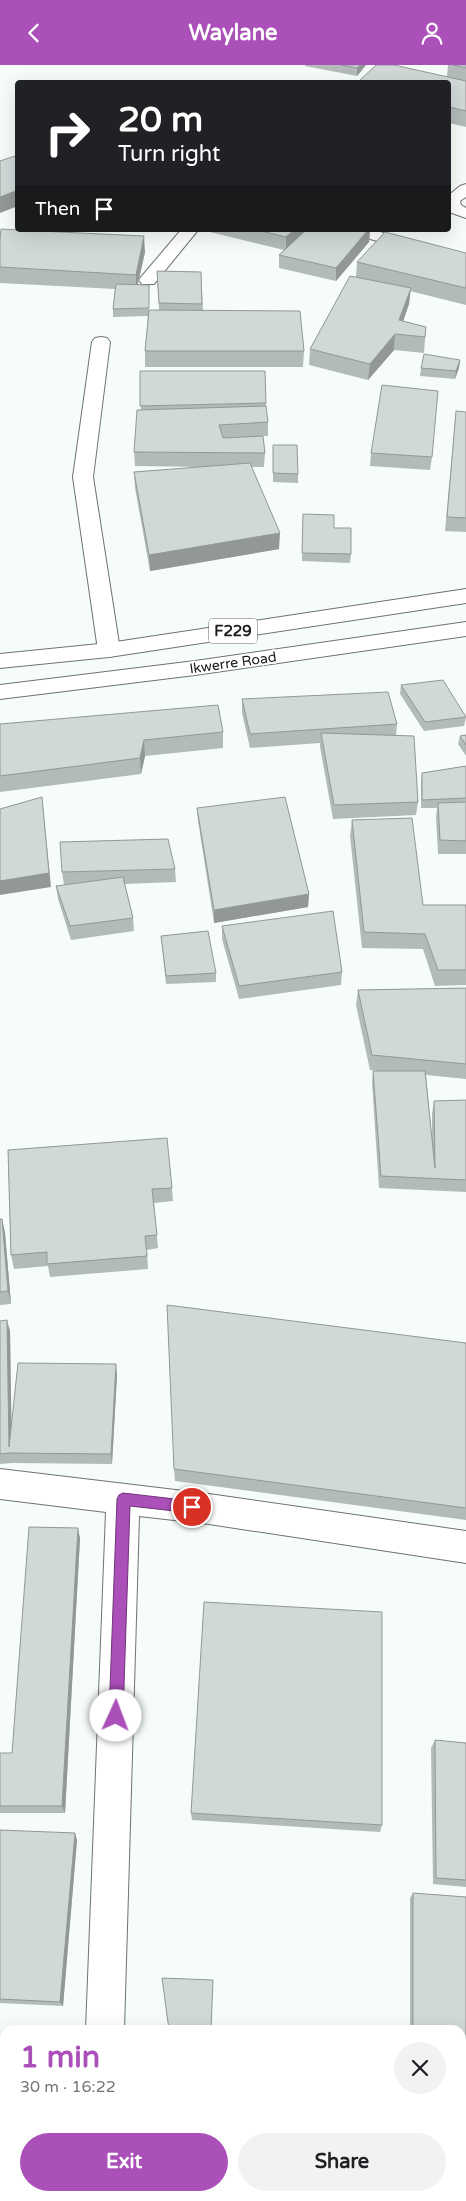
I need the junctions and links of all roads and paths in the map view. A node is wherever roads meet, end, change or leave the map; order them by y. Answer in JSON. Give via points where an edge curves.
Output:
{"nodes":[{"id":1,"x":466,"y":189,"type":"edge"},
{"id":2,"x":466,"y":213,"type":"edge"},
{"id":3,"x":188,"y":232,"type":"edge"},
{"id":4,"x":362,"y":232,"type":"edge"},
{"id":5,"x":466,"y":261,"type":"edge"},
{"id":6,"x":148,"y":280,"type":"dead end"},
{"id":7,"x":101,"y":342,"type":"dead end"},
{"id":8,"x":466,"y":596,"type":"edge"},
{"id":9,"x":466,"y":629,"type":"edge"},
{"id":10,"x":109,"y":650,"type":"junction"},
{"id":11,"x":0,"y":661,"type":"edge"},
{"id":12,"x":0,"y":692,"type":"edge"},
{"id":13,"x":0,"y":1484,"type":"edge"},
{"id":14,"x":123,"y":1499,"type":"junction"},
{"id":15,"x":466,"y":1547,"type":"edge"},
{"id":16,"x":105,"y":2025,"type":"edge"}],
"edges":[{"from":1,"to":2,"type":"street","via":[[452,200],[453,207]]},
{"from":3,"to":6,"type":"street"},
{"from":4,"to":5,"type":"street"},
{"from":7,"to":10,"type":"street","via":[[83,477]]},
{"from":8,"to":10,"type":"street","number":"F229"},
{"from":9,"to":12,"type":"street","name":"Ikwerre Road","number":"F229"},
{"from":10,"to":11,"type":"street","number":"F229"},
{"from":13,"to":14,"type":"street"},
{"from":14,"to":15,"type":"street"},
{"from":14,"to":16,"type":"street"}]}
